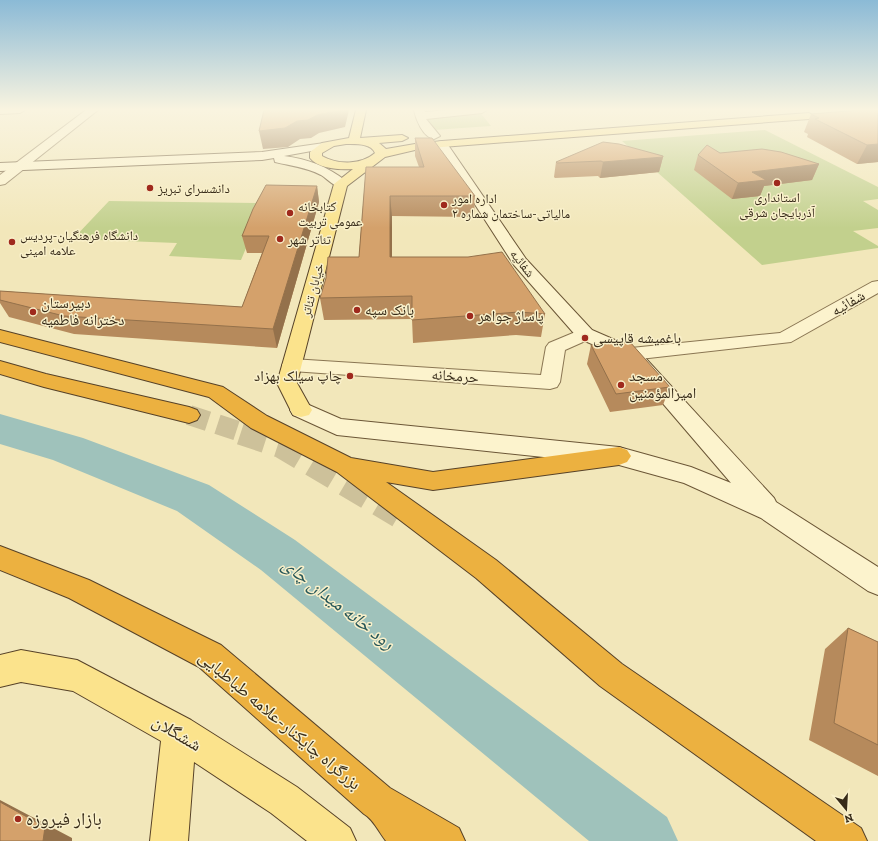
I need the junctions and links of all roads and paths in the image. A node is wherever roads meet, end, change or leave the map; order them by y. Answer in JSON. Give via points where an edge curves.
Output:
{"nodes":[{"id":1,"x":42,"y":149,"type":"edge"},
{"id":2,"x":304,"y":149,"type":"edge"},
{"id":3,"x":318,"y":149,"type":"edge"},
{"id":4,"x":379,"y":149,"type":"edge"},
{"id":5,"x":406,"y":149,"type":"edge"},
{"id":6,"x":444,"y":149,"type":"edge"},
{"id":7,"x":262,"y":156,"type":"junction"},
{"id":8,"x":377,"y":157,"type":"junction"},
{"id":9,"x":20,"y":166,"type":"junction"},
{"id":10,"x":0,"y":167,"type":"edge"},
{"id":11,"x":0,"y":181,"type":"edge"},
{"id":12,"x":341,"y":184,"type":"junction"},
{"id":13,"x":878,"y":286,"type":"edge"},
{"id":14,"x":585,"y":334,"type":"junction"},
{"id":15,"x":0,"y":336,"type":"edge"},
{"id":16,"x":631,"y":354,"type":"junction"},
{"id":17,"x":292,"y":365,"type":"junction"},
{"id":18,"x":0,"y":367,"type":"edge"},
{"id":19,"x":189,"y":415,"type":"tunnel mouth"},
{"id":20,"x":619,"y":456,"type":"junction"},
{"id":21,"x":345,"y":466,"type":"junction"},
{"id":22,"x":770,"y":511,"type":"junction"},
{"id":23,"x":0,"y":558,"type":"edge"},
{"id":24,"x":878,"y":582,"type":"edge"},
{"id":25,"x":0,"y":671,"type":"edge"},
{"id":26,"x":178,"y":732,"type":"junction"},
{"id":27,"x":377,"y":801,"type":"junction"},
{"id":28,"x":169,"y":841,"type":"edge"},
{"id":29,"x":337,"y":841,"type":"edge"},
{"id":30,"x":411,"y":841,"type":"edge"},
{"id":31,"x":446,"y":841,"type":"edge"},
{"id":32,"x":848,"y":841,"type":"edge"}],
"edges":[{"from":1,"to":9,"type":"main road"},
{"from":2,"to":7,"type":"main road"},
{"from":3,"to":8,"type":"main road","via":[[315,155],[326,163],[350,166]]},
{"from":4,"to":8,"type":"main road"},
{"from":5,"to":8,"type":"main road"},
{"from":6,"to":14,"type":"main road","name":"شفائیه","via":[[520,262]]},
{"from":7,"to":9,"type":"main road"},
{"from":7,"to":12,"type":"main road","via":[[322,169]]},
{"from":8,"to":12,"type":"main road"},
{"from":9,"to":10,"type":"main road"},
{"from":9,"to":11,"type":"main road"},
{"from":12,"to":17,"type":"main road","name":"خیابان تئاتر"},
{"from":13,"to":16,"type":"main road","name":"شفائیه","via":[[784,338]]},
{"from":14,"to":16,"type":"main road","name":"شفائیه"},
{"from":14,"to":17,"type":"main road","name":"حرمخانه","via":[[556,347],[550,382]]},
{"from":15,"to":21,"type":"highway","via":[[216,392],[259,422]]},
{"from":16,"to":22,"type":"main road","name":"شفائیه"},
{"from":17,"to":20,"type":"main road","name":"خیابان تئاتر","via":[[287,383],[300,410],[337,427]]},
{"from":18,"to":19,"type":"highway"},
{"from":20,"to":21,"type":"highway","via":[[434,480]]},
{"from":20,"to":22,"type":"main road","via":[[691,476]]},
{"from":21,"to":32,"type":"highway","via":[[486,569],[611,676]]},
{"from":22,"to":24,"type":"main road"},
{"from":23,"to":27,"type":"highway","name":"بزرگراه چایکنار-علامه طباطبایی","via":[[79,589],[210,656]]},
{"from":25,"to":26,"type":"main road","name":"ششگلان","via":[[21,666],[77,676]]},
{"from":26,"to":28,"type":"main road"},
{"from":26,"to":29,"type":"main road","name":"ششگلان","via":[[284,800]]},
{"from":27,"to":30,"type":"highway"},
{"from":27,"to":31,"type":"highway","name":"بزرگراه چایکنار-علامه طباطبایی"}]}
